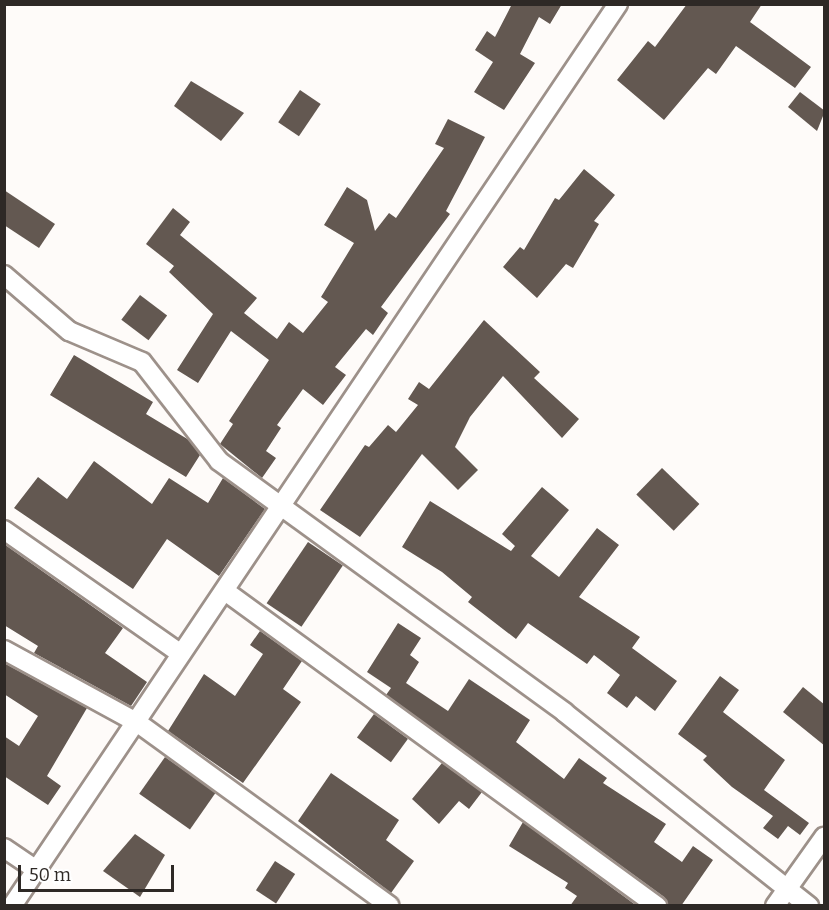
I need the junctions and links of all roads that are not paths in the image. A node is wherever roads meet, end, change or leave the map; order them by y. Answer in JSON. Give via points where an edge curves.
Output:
{"nodes":[{"id":1,"x":618,"y":4,"type":"edge"},
{"id":2,"x":4,"y":275,"type":"edge"},
{"id":3,"x":284,"y":508,"type":"junction"},
{"id":4,"x":4,"y":530,"type":"edge"},
{"id":5,"x":225,"y":591,"type":"junction"},
{"id":6,"x":4,"y":650,"type":"edge"},
{"id":7,"x":181,"y":654,"type":"junction"},
{"id":8,"x":138,"y":723,"type":"junction"},
{"id":9,"x":825,"y":837,"type":"edge"},
{"id":10,"x":4,"y":848,"type":"edge"},
{"id":11,"x":37,"y":870,"type":"junction"},
{"id":12,"x":788,"y":890,"type":"junction"},
{"id":13,"x":12,"y":906,"type":"edge"},
{"id":14,"x":390,"y":906,"type":"edge"},
{"id":15,"x":657,"y":906,"type":"edge"},
{"id":16,"x":775,"y":906,"type":"edge"},
{"id":17,"x":809,"y":906,"type":"edge"}],
"edges":[{"from":1,"to":3,"type":"street"},
{"from":2,"to":3,"type":"street","via":[[69,331],[142,362],[219,461]]},
{"from":3,"to":5,"type":"street"},
{"from":3,"to":12,"type":"street","via":[[564,712]]},
{"from":4,"to":7,"type":"street"},
{"from":5,"to":7,"type":"street"},
{"from":5,"to":15,"type":"street"},
{"from":6,"to":8,"type":"street"},
{"from":7,"to":8,"type":"street"},
{"from":8,"to":11,"type":"street"},
{"from":8,"to":14,"type":"street"},
{"from":9,"to":12,"type":"street"},
{"from":10,"to":11,"type":"street"},
{"from":11,"to":13,"type":"street"},
{"from":12,"to":16,"type":"street"},
{"from":12,"to":17,"type":"street"}]}
